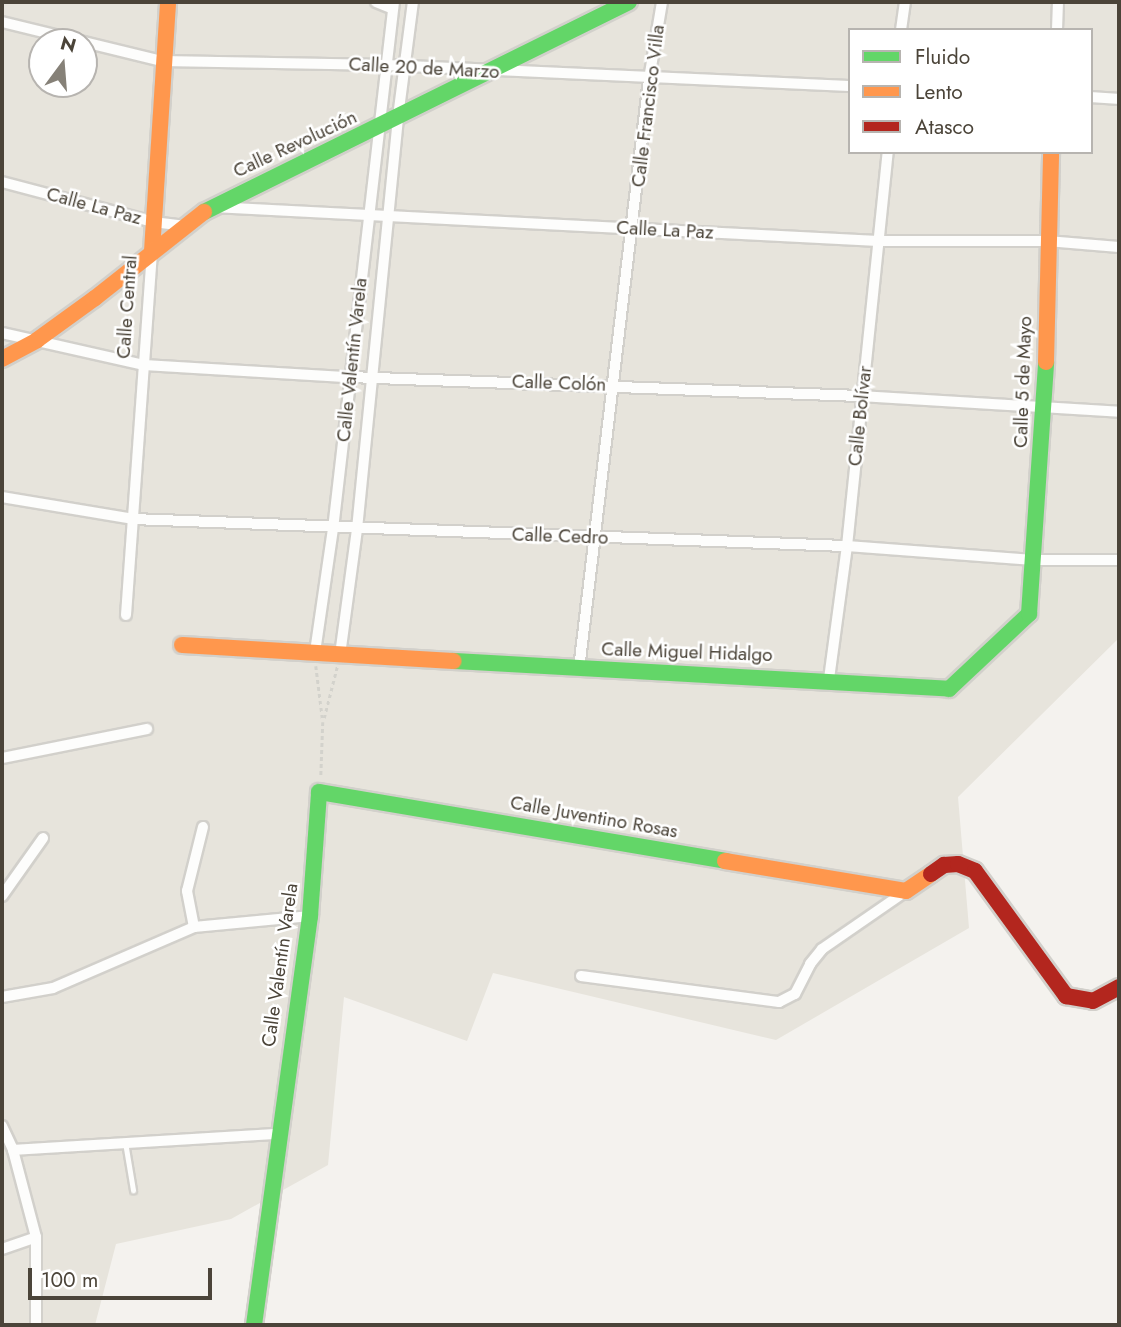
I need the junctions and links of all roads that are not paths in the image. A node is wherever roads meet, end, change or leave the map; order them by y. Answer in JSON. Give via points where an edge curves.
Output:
{"nodes":[{"id":1,"x":169,"y":2,"type":"edge"},
{"id":2,"x":376,"y":2,"type":"edge"},
{"id":3,"x":413,"y":2,"type":"edge"},
{"id":4,"x":629,"y":2,"type":"edge"},
{"id":5,"x":662,"y":2,"type":"edge"},
{"id":6,"x":905,"y":2,"type":"edge"},
{"id":7,"x":1058,"y":2,"type":"edge"},
{"id":8,"x":394,"y":6,"type":"edge"},
{"id":9,"x":2,"y":22,"type":"edge"},
{"id":10,"x":901,"y":28,"type":"edge"},
{"id":11,"x":1056,"y":28,"type":"edge"},
{"id":12,"x":162,"y":61,"type":"junction"},
{"id":13,"x":386,"y":65,"type":"junction"},
{"id":14,"x":405,"y":66,"type":"junction"},
{"id":15,"x":488,"y":72,"type":"junction"},
{"id":16,"x":649,"y":79,"type":"junction"},
{"id":17,"x":848,"y":86,"type":"edge"},
{"id":18,"x":1093,"y":97,"type":"edge"},
{"id":19,"x":1119,"y":99,"type":"edge"},
{"id":20,"x":398,"y":117,"type":"junction"},
{"id":21,"x":379,"y":127,"type":"junction"},
{"id":22,"x":888,"y":154,"type":"edge"},
{"id":23,"x":1051,"y":154,"type":"edge"},
{"id":24,"x":2,"y":182,"type":"edge"},
{"id":25,"x":211,"y":207,"type":"junction"},
{"id":26,"x":370,"y":216,"type":"junction"},
{"id":27,"x":388,"y":217,"type":"junction"},
{"id":28,"x":153,"y":222,"type":"junction"},
{"id":29,"x":186,"y":226,"type":"junction"},
{"id":30,"x":634,"y":228,"type":"junction"},
{"id":31,"x":878,"y":241,"type":"junction"},
{"id":32,"x":1047,"y":241,"type":"junction"},
{"id":33,"x":1119,"y":247,"type":"edge"},
{"id":34,"x":152,"y":251,"type":"junction"},
{"id":35,"x":2,"y":333,"type":"edge"},
{"id":36,"x":37,"y":340,"type":"junction"},
{"id":37,"x":2,"y":359,"type":"edge"},
{"id":38,"x":144,"y":365,"type":"junction"},
{"id":39,"x":349,"y":377,"type":"junction"},
{"id":40,"x":371,"y":378,"type":"junction"},
{"id":41,"x":614,"y":385,"type":"junction"},
{"id":42,"x":861,"y":396,"type":"junction"},
{"id":43,"x":1045,"y":410,"type":"junction"},
{"id":44,"x":1119,"y":412,"type":"edge"},
{"id":45,"x":2,"y":497,"type":"edge"},
{"id":46,"x":134,"y":519,"type":"junction"},
{"id":47,"x":332,"y":528,"type":"junction"},
{"id":48,"x":357,"y":530,"type":"junction"},
{"id":49,"x":594,"y":538,"type":"junction"},
{"id":50,"x":847,"y":546,"type":"junction"},
{"id":51,"x":1033,"y":559,"type":"junction"},
{"id":52,"x":1119,"y":560,"type":"edge"},
{"id":53,"x":1029,"y":614,"type":"joint"},
{"id":54,"x":126,"y":615,"type":"dead end"},
{"id":55,"x":182,"y":645,"type":"dead end"},
{"id":56,"x":315,"y":652,"type":"junction"},
{"id":57,"x":340,"y":655,"type":"junction"},
{"id":58,"x":579,"y":669,"type":"junction"},
{"id":59,"x":829,"y":679,"type":"junction"},
{"id":60,"x":147,"y":729,"type":"dead end"},
{"id":61,"x":2,"y":758,"type":"edge"},
{"id":62,"x":319,"y":792,"type":"joint"},
{"id":63,"x":203,"y":827,"type":"dead end"},
{"id":64,"x":43,"y":838,"type":"dead end"},
{"id":65,"x":906,"y":891,"type":"junction"},
{"id":66,"x":2,"y":896,"type":"edge"},
{"id":67,"x":310,"y":916,"type":"junction"},
{"id":68,"x":194,"y":927,"type":"junction"},
{"id":69,"x":581,"y":976,"type":"dead end"},
{"id":70,"x":1119,"y":987,"type":"edge"},
{"id":71,"x":2,"y":997,"type":"edge"},
{"id":72,"x":2,"y":1126,"type":"edge"},
{"id":73,"x":278,"y":1134,"type":"junction"},
{"id":74,"x":125,"y":1142,"type":"junction"},
{"id":75,"x":13,"y":1150,"type":"junction"},
{"id":76,"x":132,"y":1190,"type":"dead end"},
{"id":77,"x":36,"y":1237,"type":"junction"},
{"id":78,"x":2,"y":1249,"type":"edge"},
{"id":79,"x":36,"y":1325,"type":"edge"},
{"id":80,"x":254,"y":1325,"type":"edge"}],
"edges":[{"from":1,"to":12,"type":"street","name":"Calle Central"},
{"from":2,"to":8,"type":"street"},
{"from":3,"to":14,"type":"street","name":"Calle Valentín Varela"},
{"from":4,"to":15,"type":"street","name":"Calle Revolución"},
{"from":5,"to":16,"type":"street","name":"Calle Francisco Villa"},
{"from":6,"to":10,"type":"street"},
{"from":7,"to":11,"type":"street"},
{"from":8,"to":13,"type":"street","name":"Calle Valentín Varela"},
{"from":9,"to":12,"type":"street","name":"Calle 20 de Marzo"},
{"from":12,"to":13,"type":"street","name":"Calle 20 de Marzo"},
{"from":12,"to":28,"type":"street","name":"Calle Central"},
{"from":13,"to":14,"type":"street","name":"Calle 20 de Marzo"},
{"from":13,"to":21,"type":"street","name":"Calle Valentín Varela"},
{"from":14,"to":15,"type":"street","name":"Calle 20 de Marzo"},
{"from":14,"to":20,"type":"street","name":"Calle Valentín Varela"},
{"from":15,"to":16,"type":"street","name":"Calle 20 de Marzo"},
{"from":15,"to":20,"type":"street","name":"Calle Revolución"},
{"from":16,"to":17,"type":"street","name":"Calle 20 de Marzo"},
{"from":16,"to":30,"type":"street","name":"Calle Francisco Villa"},
{"from":18,"to":19,"type":"street"},
{"from":20,"to":21,"type":"street","name":"Calle Revolución"},
{"from":20,"to":27,"type":"street","name":"Calle Valentín Varela"},
{"from":21,"to":25,"type":"street","name":"Calle Revolución"},
{"from":21,"to":26,"type":"street","name":"Calle Valentín Varela"},
{"from":22,"to":31,"type":"street","name":"Calle Bolívar"},
{"from":23,"to":32,"type":"street","name":"Calle 5 de Mayo"},
{"from":24,"to":28,"type":"street","name":"Calle La Paz"},
{"from":25,"to":26,"type":"street","name":"Calle La Paz"},
{"from":25,"to":29,"type":"street","name":"Calle Revolución"},
{"from":26,"to":27,"type":"street","name":"Calle La Paz"},
{"from":26,"to":39,"type":"street","name":"Calle Valentín Varela"},
{"from":27,"to":30,"type":"street","name":"Calle La Paz"},
{"from":27,"to":40,"type":"street","name":"Calle Valentín Varela"},
{"from":28,"to":29,"type":"street","name":"Calle La Paz"},
{"from":28,"to":34,"type":"street","name":"Calle Central"},
{"from":29,"to":34,"type":"street","name":"Calle Revolución"},
{"from":30,"to":31,"type":"street","name":"Calle La Paz"},
{"from":30,"to":41,"type":"street","name":"Calle Francisco Villa"},
{"from":31,"to":32,"type":"street","name":"Calle La Paz"},
{"from":31,"to":42,"type":"street","name":"Calle Bolívar"},
{"from":32,"to":33,"type":"street","name":"Calle La Paz"},
{"from":32,"to":43,"type":"street","name":"Calle 5 de Mayo"},
{"from":34,"to":36,"type":"street","name":"Calle Revolución"},
{"from":34,"to":38,"type":"street","name":"Calle Central"},
{"from":35,"to":36,"type":"street","name":"Calle Colón"},
{"from":36,"to":37,"type":"street","name":"Calle Revolución"},
{"from":36,"to":38,"type":"street","name":"Calle Colón"},
{"from":38,"to":39,"type":"street","name":"Calle Colón"},
{"from":38,"to":46,"type":"street","name":"Calle Central"},
{"from":39,"to":40,"type":"street","name":"Calle Colón"},
{"from":39,"to":47,"type":"street","name":"Calle Valentín Varela"},
{"from":40,"to":41,"type":"street","name":"Calle Colón"},
{"from":40,"to":48,"type":"street","name":"Calle Valentín Varela"},
{"from":41,"to":42,"type":"street","name":"Calle Colón"},
{"from":41,"to":49,"type":"street","name":"Calle Francisco Villa"},
{"from":42,"to":43,"type":"street","name":"Calle Colón"},
{"from":42,"to":50,"type":"street","name":"Calle Bolívar"},
{"from":43,"to":44,"type":"street","name":"Calle Colón"},
{"from":43,"to":51,"type":"street","name":"Calle 5 de Mayo"},
{"from":45,"to":46,"type":"street","name":"Calle Cedro"},
{"from":46,"to":47,"type":"street","name":"Calle Cedro"},
{"from":46,"to":54,"type":"street","name":"Calle Central"},
{"from":47,"to":48,"type":"street","name":"Calle Cedro"},
{"from":47,"to":56,"type":"street","name":"Calle Valentín Varela"},
{"from":48,"to":49,"type":"street","name":"Calle Cedro"},
{"from":48,"to":57,"type":"street","name":"Calle Valentín Varela"},
{"from":49,"to":50,"type":"street","name":"Calle Cedro"},
{"from":49,"to":58,"type":"street","name":"Calle Francisco Villa"},
{"from":50,"to":51,"type":"street","name":"Calle Cedro"},
{"from":50,"to":59,"type":"street","name":"Calle Bolívar"},
{"from":51,"to":52,"type":"street","name":"Calle Cedro"},
{"from":51,"to":53,"type":"street","name":"Calle 5 de Mayo"},
{"from":53,"to":59,"type":"street","name":"Calle Miguel Hidalgo","via":[[948,689]]},
{"from":55,"to":56,"type":"street","name":"Calle Miguel Hidalgo"},
{"from":56,"to":57,"type":"street","name":"Calle Miguel Hidalgo"},
{"from":57,"to":58,"type":"street","name":"Calle Miguel Hidalgo"},
{"from":58,"to":59,"type":"street","name":"Calle Miguel Hidalgo"},
{"from":60,"to":61,"type":"street"},
{"from":62,"to":65,"type":"street","name":"Calle Juventino Rosas"},
{"from":62,"to":67,"type":"street","name":"Calle Valentín Varela"},
{"from":63,"to":68,"type":"street","via":[[187,891]]},
{"from":64,"to":66,"type":"street"},
{"from":65,"to":69,"type":"street","via":[[822,949],[795,994],[779,1002]]},
{"from":65,"to":70,"type":"street","via":[[944,864],[975,871],[1066,996],[1093,1001]]},
{"from":67,"to":68,"type":"street"},
{"from":67,"to":73,"type":"street","name":"Calle Valentín Varela"},
{"from":68,"to":71,"type":"street","via":[[54,988]]},
{"from":72,"to":75,"type":"street"},
{"from":73,"to":74,"type":"street"},
{"from":73,"to":80,"type":"street","name":"Calle Valentín Varela"},
{"from":74,"to":75,"type":"street"},
{"from":74,"to":76,"type":"lane"},
{"from":75,"to":77,"type":"street"},
{"from":77,"to":78,"type":"street"},
{"from":77,"to":79,"type":"street"}]}
